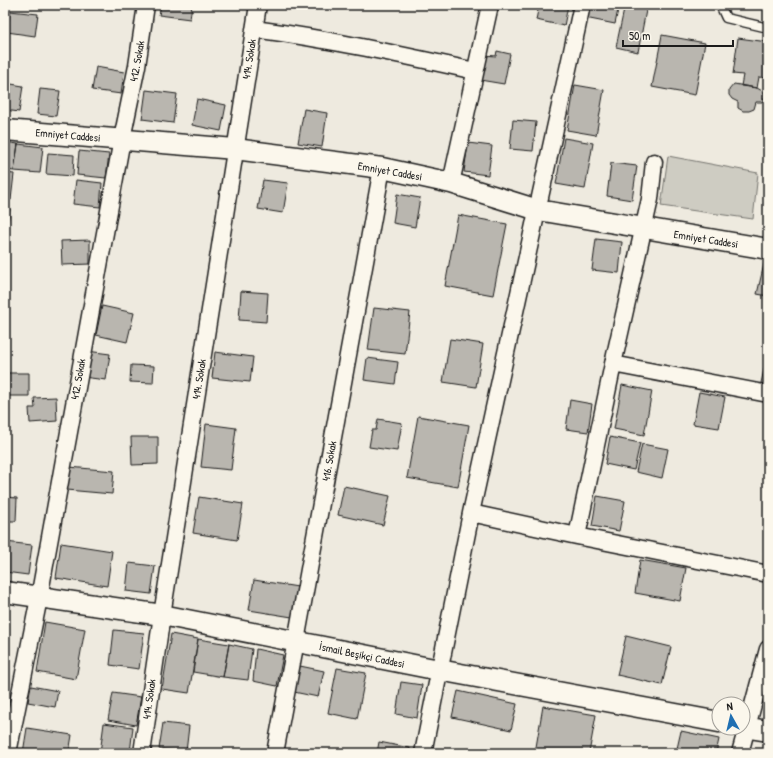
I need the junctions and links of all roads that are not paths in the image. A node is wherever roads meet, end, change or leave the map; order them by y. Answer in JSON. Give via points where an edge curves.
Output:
{"nodes":[{"id":1,"x":146,"y":5,"type":"edge"},
{"id":2,"x":258,"y":5,"type":"edge"},
{"id":3,"x":490,"y":5,"type":"edge"},
{"id":4,"x":582,"y":5,"type":"edge"},
{"id":5,"x":720,"y":5,"type":"edge"},
{"id":6,"x":768,"y":28,"type":"edge"},
{"id":7,"x":254,"y":29,"type":"junction"},
{"id":8,"x":475,"y":72,"type":"junction"},
{"id":9,"x":5,"y":130,"type":"edge"},
{"id":10,"x":122,"y":139,"type":"junction"},
{"id":11,"x":235,"y":149,"type":"junction"},
{"id":12,"x":654,"y":162,"type":"dead end"},
{"id":13,"x":382,"y":168,"type":"junction"},
{"id":14,"x":451,"y":183,"type":"junction"},
{"id":15,"x":538,"y":210,"type":"junction"},
{"id":16,"x":644,"y":228,"type":"junction"},
{"id":17,"x":768,"y":249,"type":"edge"},
{"id":18,"x":613,"y":364,"type":"junction"},
{"id":19,"x":768,"y":394,"type":"edge"},
{"id":20,"x":471,"y":513,"type":"junction"},
{"id":21,"x":577,"y":536,"type":"junction"},
{"id":22,"x":768,"y":574,"type":"edge"},
{"id":23,"x":5,"y":592,"type":"edge"},
{"id":24,"x":40,"y":598,"type":"junction"},
{"id":25,"x":162,"y":615,"type":"junction"},
{"id":26,"x":296,"y":641,"type":"junction"},
{"id":27,"x":768,"y":649,"type":"edge"},
{"id":28,"x":439,"y":670,"type":"junction"},
{"id":29,"x":751,"y":707,"type":"edge"},
{"id":30,"x":711,"y":721,"type":"edge"},
{"id":31,"x":751,"y":728,"type":"edge"},
{"id":32,"x":768,"y":731,"type":"edge"},
{"id":33,"x":743,"y":736,"type":"edge"},
{"id":34,"x":8,"y":753,"type":"edge"},
{"id":35,"x":142,"y":753,"type":"edge"},
{"id":36,"x":274,"y":753,"type":"edge"},
{"id":37,"x":422,"y":753,"type":"edge"},
{"id":38,"x":740,"y":753,"type":"edge"}],
"edges":[{"from":1,"to":10,"type":"street","name":"412. Sokak"},
{"from":2,"to":7,"type":"street","name":"414. Sokak"},
{"from":3,"to":8,"type":"street"},
{"from":4,"to":15,"type":"street"},
{"from":5,"to":6,"type":"lane","via":[[726,18]]},
{"from":7,"to":8,"type":"street","via":[[362,46]]},
{"from":7,"to":11,"type":"street","name":"414. Sokak"},
{"from":8,"to":14,"type":"street"},
{"from":9,"to":10,"type":"street","name":"Emniyet Caddesi"},
{"from":10,"to":11,"type":"street","name":"Emniyet Caddesi"},
{"from":10,"to":24,"type":"street","name":"412. Sokak"},
{"from":11,"to":13,"type":"street","name":"Emniyet Caddesi"},
{"from":11,"to":25,"type":"street","name":"414. Sokak"},
{"from":12,"to":16,"type":"street"},
{"from":13,"to":14,"type":"street","name":"Emniyet Caddesi"},
{"from":13,"to":26,"type":"street","name":"416. Sokak"},
{"from":14,"to":15,"type":"street","name":"Emniyet Caddesi"},
{"from":15,"to":16,"type":"street","name":"Emniyet Caddesi"},
{"from":15,"to":20,"type":"street"},
{"from":16,"to":17,"type":"street","name":"Emniyet Caddesi"},
{"from":16,"to":18,"type":"street"},
{"from":18,"to":19,"type":"street"},
{"from":18,"to":21,"type":"street"},
{"from":20,"to":21,"type":"street"},
{"from":20,"to":28,"type":"street"},
{"from":21,"to":22,"type":"street"},
{"from":23,"to":24,"type":"street","name":"İsmail Beşikçi Caddesi"},
{"from":24,"to":25,"type":"street","name":"İsmail Beşikçi Caddesi"},
{"from":24,"to":34,"type":"street","name":"412. Sokak"},
{"from":25,"to":26,"type":"street","name":"İsmail Beşikçi Caddesi"},
{"from":25,"to":35,"type":"street","name":"414. Sokak"},
{"from":26,"to":28,"type":"street","name":"İsmail Beşikçi Caddesi"},
{"from":26,"to":36,"type":"street","name":"416. Sokak"},
{"from":27,"to":29,"type":"street"},
{"from":28,"to":30,"type":"street","name":"İsmail Beşikçi Caddesi"},
{"from":28,"to":37,"type":"street"},
{"from":31,"to":32,"type":"street"},
{"from":33,"to":38,"type":"street"}]}
